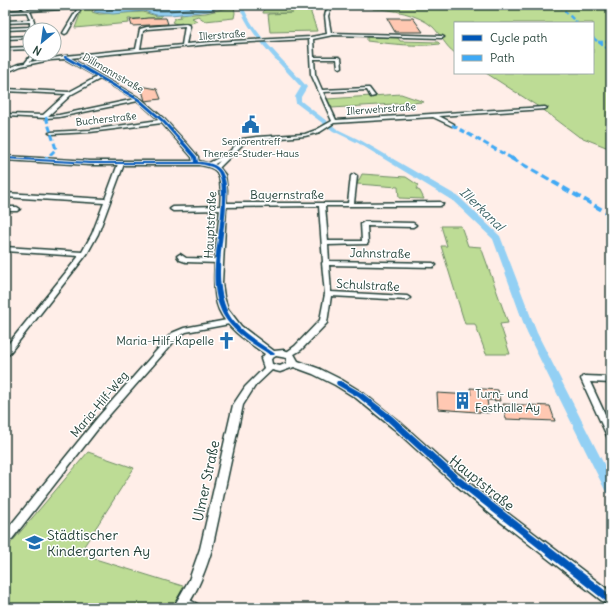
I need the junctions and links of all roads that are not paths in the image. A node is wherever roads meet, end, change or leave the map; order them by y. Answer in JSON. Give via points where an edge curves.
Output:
{"nodes":[{"id":1,"x":21,"y":5,"type":"edge"},
{"id":2,"x":330,"y":5,"type":"edge"},
{"id":3,"x":80,"y":6,"type":"edge"},
{"id":4,"x":28,"y":11,"type":"junction"},
{"id":5,"x":5,"y":12,"type":"edge"},
{"id":6,"x":32,"y":21,"type":"joint"},
{"id":7,"x":5,"y":22,"type":"edge"},
{"id":8,"x":5,"y":29,"type":"edge"},
{"id":9,"x":22,"y":29,"type":"edge"},
{"id":10,"x":65,"y":33,"type":"dead end"},
{"id":11,"x":329,"y":34,"type":"junction"},
{"id":12,"x":22,"y":37,"type":"edge"},
{"id":13,"x":442,"y":37,"type":"dead end"},
{"id":14,"x":5,"y":38,"type":"edge"},
{"id":15,"x":311,"y":38,"type":"junction"},
{"id":16,"x":184,"y":46,"type":"junction"},
{"id":17,"x":22,"y":48,"type":"edge"},
{"id":18,"x":5,"y":49,"type":"edge"},
{"id":19,"x":138,"y":50,"type":"junction"},
{"id":20,"x":65,"y":57,"type":"junction"},
{"id":21,"x":313,"y":58,"type":"junction"},
{"id":22,"x":27,"y":63,"type":"joint"},
{"id":23,"x":340,"y":67,"type":"dead end"},
{"id":24,"x":5,"y":72,"type":"edge"},
{"id":25,"x":100,"y":77,"type":"junction"},
{"id":26,"x":5,"y":90,"type":"edge"},
{"id":27,"x":320,"y":91,"type":"junction"},
{"id":28,"x":70,"y":93,"type":"junction"},
{"id":29,"x":373,"y":96,"type":"dead end"},
{"id":30,"x":140,"y":100,"type":"junction"},
{"id":31,"x":545,"y":108,"type":"dead end"},
{"id":32,"x":5,"y":115,"type":"edge"},
{"id":33,"x":432,"y":115,"type":"junction"},
{"id":34,"x":46,"y":117,"type":"junction"},
{"id":35,"x":163,"y":121,"type":"junction"},
{"id":36,"x":333,"y":123,"type":"junction"},
{"id":37,"x":452,"y":125,"type":"dead end"},
{"id":38,"x":51,"y":132,"type":"dead end"},
{"id":39,"x":228,"y":155,"type":"junction"},
{"id":40,"x":5,"y":158,"type":"edge"},
{"id":41,"x":196,"y":163,"type":"junction"},
{"id":42,"x":120,"y":164,"type":"junction"},
{"id":43,"x":209,"y":165,"type":"junction"},
{"id":44,"x":216,"y":168,"type":"junction"},
{"id":45,"x":354,"y":176,"type":"dead end"},
{"id":46,"x":5,"y":195,"type":"edge"},
{"id":47,"x":106,"y":201,"type":"junction"},
{"id":48,"x":440,"y":204,"type":"dead end"},
{"id":49,"x":322,"y":205,"type":"junction"},
{"id":50,"x":351,"y":205,"type":"junction"},
{"id":51,"x":224,"y":207,"type":"junction"},
{"id":52,"x":5,"y":209,"type":"edge"},
{"id":53,"x":173,"y":209,"type":"dead end"},
{"id":54,"x":17,"y":210,"type":"dead end"},
{"id":55,"x":413,"y":225,"type":"dead end"},
{"id":56,"x":324,"y":243,"type":"junction"},
{"id":57,"x":5,"y":249,"type":"edge"},
{"id":58,"x":84,"y":254,"type":"junction"},
{"id":59,"x":180,"y":256,"type":"dead end"},
{"id":60,"x":219,"y":261,"type":"junction"},
{"id":61,"x":326,"y":263,"type":"junction"},
{"id":62,"x":434,"y":266,"type":"dead end"},
{"id":63,"x":328,"y":294,"type":"junction"},
{"id":64,"x":406,"y":298,"type":"dead end"},
{"id":65,"x":232,"y":321,"type":"junction"},
{"id":66,"x":5,"y":353,"type":"edge"},
{"id":67,"x":272,"y":354,"type":"junction"},
{"id":68,"x":290,"y":359,"type":"junction"},
{"id":69,"x":270,"y":367,"type":"junction"},
{"id":70,"x":611,"y":380,"type":"edge"},
{"id":71,"x":611,"y":436,"type":"edge"},
{"id":72,"x":8,"y":536,"type":"dead end"},
{"id":73,"x":611,"y":600,"type":"edge"},
{"id":74,"x":182,"y":605,"type":"edge"},
{"id":75,"x":195,"y":608,"type":"edge"}],
"edges":[{"from":1,"to":4,"type":"street"},
{"from":2,"to":11,"type":"street","via":[[326,14]]},
{"from":3,"to":4,"type":"street"},
{"from":3,"to":10,"type":"street"},
{"from":4,"to":5,"type":"street"},
{"from":4,"to":6,"type":"street"},
{"from":6,"to":7,"type":"street"},
{"from":8,"to":9,"type":"street"},
{"from":11,"to":13,"type":"street","name":"Illerstraße"},
{"from":11,"to":15,"type":"street","name":"Illerstraße"},
{"from":12,"to":14,"type":"street"},
{"from":15,"to":16,"type":"street","name":"Illerstraße"},
{"from":15,"to":21,"type":"street"},
{"from":16,"to":19,"type":"street","name":"Illerstraße"},
{"from":16,"to":19,"type":"street","via":[[188,26],[143,28]]},
{"from":17,"to":18,"type":"street"},
{"from":19,"to":20,"type":"street","name":"Illerstraße"},
{"from":20,"to":22,"type":"street","name":"Illerstraße"},
{"from":20,"to":25,"type":"street","name":"Dillmannstraße"},
{"from":21,"to":23,"type":"street","via":[[339,58]]},
{"from":21,"to":27,"type":"street","via":[[313,74]]},
{"from":22,"to":24,"type":"street","name":"Illerstraße"},
{"from":25,"to":28,"type":"street"},
{"from":25,"to":30,"type":"street","name":"Dillmannstraße"},
{"from":26,"to":28,"type":"street"},
{"from":27,"to":29,"type":"street","via":[[368,89]]},
{"from":27,"to":36,"type":"street"},
{"from":28,"to":34,"type":"street","via":[[45,115]]},
{"from":30,"to":34,"type":"street"},
{"from":30,"to":35,"type":"street","name":"Dillmannstraße"},
{"from":31,"to":33,"type":"street","name":"Illerwehrstraße"},
{"from":32,"to":34,"type":"street"},
{"from":33,"to":36,"type":"street","name":"Illerwehrstraße"},
{"from":33,"to":37,"type":"street"},
{"from":35,"to":38,"type":"street","name":"Bucherstraße","via":[[90,131]]},
{"from":35,"to":41,"type":"street","name":"Dillmannstraße","via":[[195,157]]},
{"from":36,"to":39,"type":"street","name":"Illerwehrstraße","via":[[305,135],[247,139]]},
{"from":39,"to":43,"type":"street","name":"Illerwehrstraße"},
{"from":39,"to":44,"type":"street","name":"Illerwehrstraße"},
{"from":40,"to":42,"type":"main road"},
{"from":41,"to":42,"type":"main road"},
{"from":41,"to":43,"type":"main road"},
{"from":42,"to":47,"type":"street"},
{"from":43,"to":44,"type":"main road"},
{"from":44,"to":51,"type":"main road","name":"Hauptstraße","via":[[221,175]]},
{"from":45,"to":50,"type":"street"},
{"from":46,"to":47,"type":"street"},
{"from":47,"to":58,"type":"street","via":[[95,234]]},
{"from":48,"to":50,"type":"street","name":"Bayernstraße"},
{"from":49,"to":50,"type":"street","name":"Bayernstraße"},
{"from":49,"to":51,"type":"street","name":"Bayernstraße"},
{"from":49,"to":56,"type":"street","name":"Schulstraße"},
{"from":51,"to":53,"type":"street","name":"Bayernstraße"},
{"from":51,"to":60,"type":"main road","name":"Hauptstraße"},
{"from":52,"to":54,"type":"street"},
{"from":55,"to":56,"type":"street","via":[[364,224],[365,242]]},
{"from":56,"to":61,"type":"street","name":"Schulstraße"},
{"from":57,"to":58,"type":"street"},
{"from":58,"to":66,"type":"street"},
{"from":59,"to":60,"type":"street","via":[[186,260]]},
{"from":60,"to":65,"type":"main road","name":"Hauptstraße","via":[[220,300],[223,310]]},
{"from":61,"to":62,"type":"street","name":"Jahnstraße"},
{"from":61,"to":63,"type":"street","name":"Schulstraße"},
{"from":63,"to":64,"type":"street","name":"Schulstraße"},
{"from":63,"to":68,"type":"street","name":"Schulstraße","via":[[324,321]]},
{"from":65,"to":67,"type":"main road","name":"Hauptstraße","via":[[247,336]]},
{"from":65,"to":72,"type":"street","name":"Maria-Hilf-Weg","via":[[184,330],[175,335],[101,419]]},
{"from":67,"to":68,"type":"main road","via":[[280,352]]},
{"from":67,"to":69,"type":"main road","via":[[266,359]]},
{"from":68,"to":69,"type":"main road","via":[[284,369]]},
{"from":68,"to":73,"type":"main road","name":"Hauptstraße","via":[[360,395],[390,418],[459,482]]},
{"from":69,"to":74,"type":"street","name":"Ulmer Straße","via":[[257,378],[238,405],[206,549],[201,566]]},
{"from":70,"to":71,"type":"street","via":[[585,379]]},
{"from":74,"to":75,"type":"street"}]}
